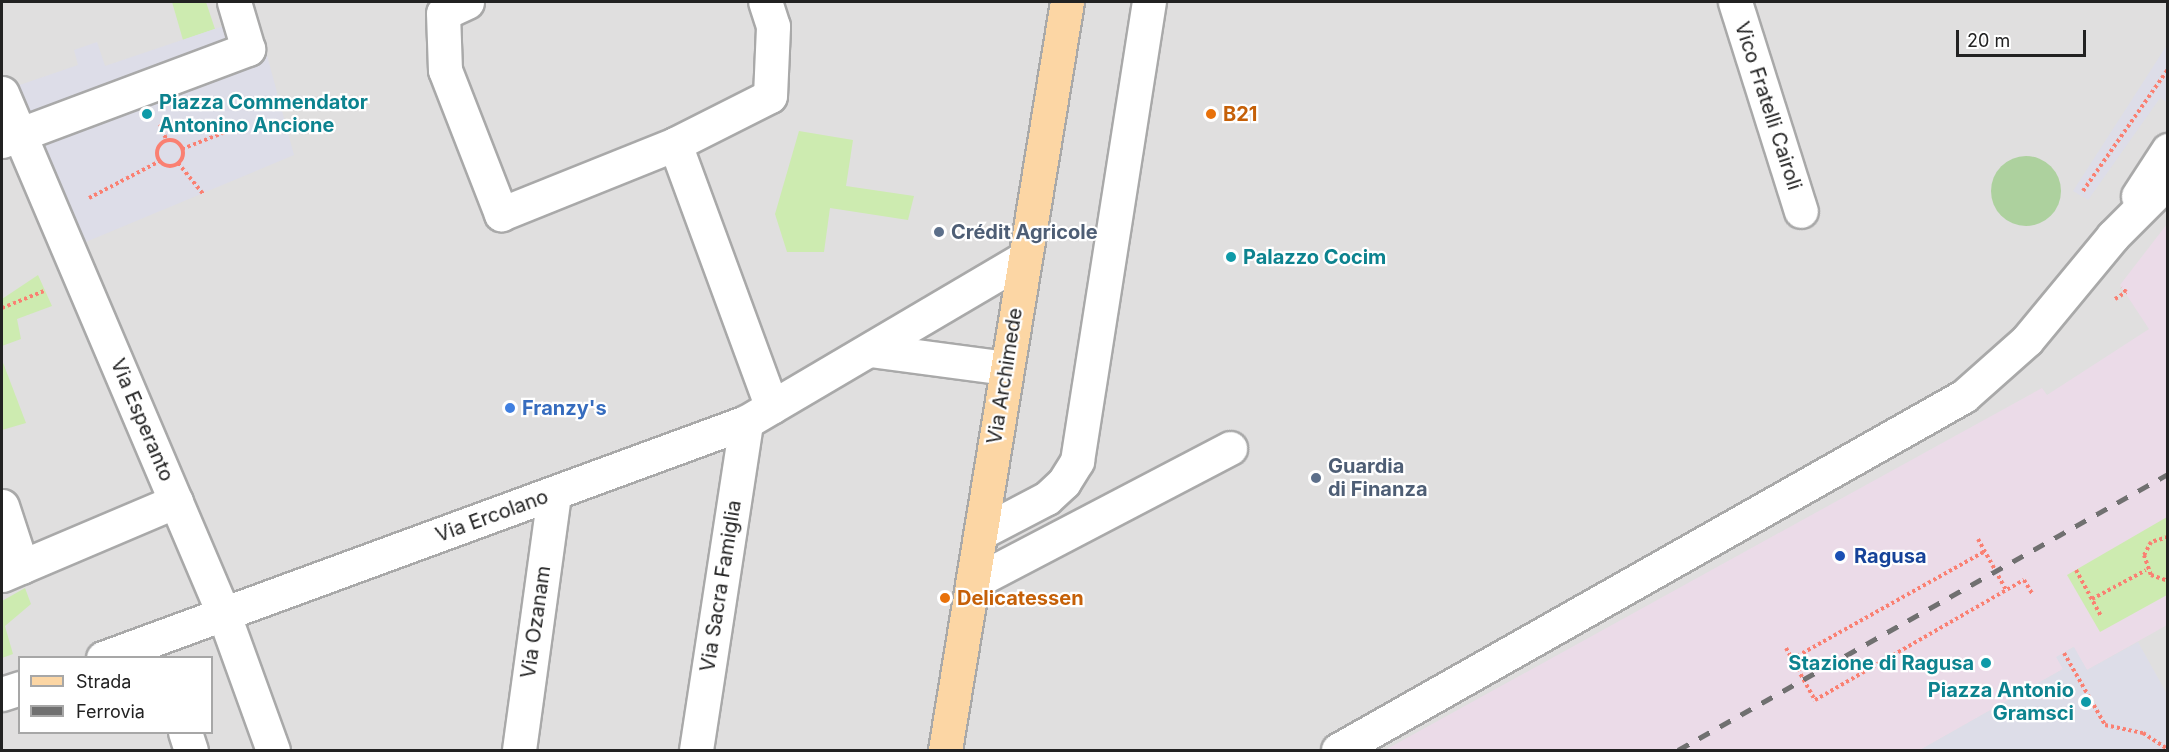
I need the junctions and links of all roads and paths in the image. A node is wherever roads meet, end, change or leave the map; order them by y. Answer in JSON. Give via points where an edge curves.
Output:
{"nodes":[{"id":1,"x":467,"y":2,"type":"edge"},
{"id":2,"x":765,"y":2,"type":"edge"},
{"id":3,"x":1067,"y":2,"type":"edge"},
{"id":4,"x":1149,"y":2,"type":"edge"},
{"id":5,"x":1735,"y":2,"type":"edge"},
{"id":6,"x":237,"y":11,"type":"edge"},
{"id":7,"x":2168,"y":69,"type":"edge"},
{"id":8,"x":2,"y":93,"type":"edge"},
{"id":9,"x":159,"y":123,"type":"dead end"},
{"id":10,"x":243,"y":124,"type":"dead end"},
{"id":11,"x":10,"y":138,"type":"edge"},
{"id":12,"x":167,"y":141,"type":"junction"},
{"id":13,"x":675,"y":144,"type":"junction"},
{"id":14,"x":182,"y":149,"type":"junction"},
{"id":15,"x":2168,"y":150,"type":"edge"},
{"id":16,"x":160,"y":161,"type":"junction"},
{"id":17,"x":178,"y":163,"type":"junction"},
{"id":18,"x":2168,"y":181,"type":"edge"},
{"id":19,"x":2084,"y":191,"type":"dead end"},
{"id":20,"x":203,"y":194,"type":"dead end"},
{"id":21,"x":1801,"y":211,"type":"dead end"},
{"id":22,"x":55,"y":215,"type":"junction"},
{"id":23,"x":2113,"y":236,"type":"junction"},
{"id":24,"x":1023,"y":259,"type":"junction"},
{"id":25,"x":45,"y":291,"type":"dead end"},
{"id":26,"x":2,"y":308,"type":"edge"},
{"id":27,"x":871,"y":350,"type":"junction"},
{"id":28,"x":1006,"y":368,"type":"junction"},
{"id":29,"x":759,"y":414,"type":"junction"},
{"id":30,"x":1230,"y":448,"type":"dead end"},
{"id":31,"x":554,"y":493,"type":"junction"},
{"id":32,"x":176,"y":501,"type":"junction"},
{"id":33,"x":2,"y":506,"type":"edge"},
{"id":34,"x":981,"y":532,"type":"junction"},
{"id":35,"x":2168,"y":537,"type":"edge"},
{"id":36,"x":1978,"y":539,"type":"dead end"},
{"id":37,"x":1984,"y":551,"type":"junction"},
{"id":38,"x":2076,"y":570,"type":"dead end"},
{"id":39,"x":2146,"y":570,"type":"junction"},
{"id":40,"x":12,"y":571,"type":"edge"},
{"id":41,"x":2168,"y":580,"type":"edge"},
{"id":42,"x":974,"y":582,"type":"junction"},
{"id":43,"x":2006,"y":590,"type":"junction"},
{"id":44,"x":2033,"y":595,"type":"dead end"},
{"id":45,"x":2092,"y":599,"type":"junction"},
{"id":46,"x":224,"y":615,"type":"junction"},
{"id":47,"x":2101,"y":616,"type":"dead end"},
{"id":48,"x":1786,"y":648,"type":"dead end"},
{"id":49,"x":155,"y":649,"type":"edge"},
{"id":50,"x":2064,"y":652,"type":"dead end"},
{"id":51,"x":110,"y":656,"type":"edge"},
{"id":52,"x":1792,"y":659,"type":"junction"},
{"id":53,"x":18,"y":689,"type":"edge"},
{"id":54,"x":2,"y":694,"type":"edge"},
{"id":55,"x":186,"y":734,"type":"edge"},
{"id":56,"x":2168,"y":749,"type":"edge"},
{"id":57,"x":191,"y":750,"type":"edge"},
{"id":58,"x":273,"y":750,"type":"edge"},
{"id":59,"x":519,"y":750,"type":"edge"},
{"id":60,"x":696,"y":750,"type":"edge"},
{"id":61,"x":945,"y":750,"type":"edge"},
{"id":62,"x":1338,"y":750,"type":"edge"}],
"edges":[{"from":1,"to":13,"type":"street","via":[[443,13],[445,70],[501,214]]},
{"from":2,"to":13,"type":"street","via":[[773,26],[770,96]]},
{"from":3,"to":24,"type":"main road","name":"Via Archimede"},
{"from":4,"to":34,"type":"street","via":[[1077,461],[1064,482],[1047,498]]},
{"from":5,"to":21,"type":"street","name":"Vico Fratelli Cairoli"},
{"from":6,"to":11,"type":"street","via":[[248,49]]},
{"from":7,"to":19,"type":"path"},
{"from":8,"to":11,"type":"street","name":"Via Esperanto"},
{"from":9,"to":12,"type":"path"},
{"from":10,"to":14,"type":"path"},
{"from":11,"to":22,"type":"street","name":"Via Esperanto"},
{"from":12,"to":14,"type":"path","via":[[174,141]]},
{"from":12,"to":16,"type":"path","via":[[158,149]]},
{"from":13,"to":29,"type":"street"},
{"from":14,"to":17,"type":"path"},
{"from":15,"to":23,"type":"street"},
{"from":16,"to":17,"type":"path","via":[[171,166]]},
{"from":16,"to":22,"type":"path"},
{"from":17,"to":20,"type":"path"},
{"from":18,"to":23,"type":"street"},
{"from":22,"to":32,"type":"street","name":"Via Esperanto"},
{"from":23,"to":62,"type":"street","via":[[2027,340],[1964,396]]},
{"from":24,"to":27,"type":"street","name":"Via Ercolano"},
{"from":24,"to":28,"type":"main road","name":"Via Archimede"},
{"from":25,"to":26,"type":"path"},
{"from":27,"to":28,"type":"street"},
{"from":27,"to":29,"type":"street","name":"Via Ercolano"},
{"from":28,"to":34,"type":"main road","name":"Via Archimede"},
{"from":29,"to":31,"type":"street","name":"Via Ercolano"},
{"from":29,"to":60,"type":"street","name":"Via Sacra Famiglia"},
{"from":30,"to":42,"type":"street"},
{"from":31,"to":46,"type":"street","name":"Via Ercolano"},
{"from":31,"to":59,"type":"street","name":"Via Ozanam"},
{"from":32,"to":40,"type":"street"},
{"from":32,"to":46,"type":"street","name":"Via Esperanto"},
{"from":33,"to":40,"type":"street"},
{"from":34,"to":42,"type":"main road","name":"Via Archimede"},
{"from":35,"to":39,"type":"path","via":[[2157,538],[2146,548]]},
{"from":36,"to":37,"type":"path"},
{"from":37,"to":43,"type":"path"},
{"from":37,"to":52,"type":"path"},
{"from":38,"to":45,"type":"path"},
{"from":39,"to":41,"type":"path","via":[[2157,579]]},
{"from":39,"to":45,"type":"path"},
{"from":42,"to":61,"type":"main road","name":"Via Archimede"},
{"from":43,"to":44,"type":"path","via":[[2024,580]]},
{"from":43,"to":52,"type":"path","via":[[1815,700]]},
{"from":45,"to":47,"type":"path"},
{"from":46,"to":49,"type":"street","name":"Via Ercolano"},
{"from":46,"to":58,"type":"street","name":"Via Esperanto"},
{"from":48,"to":52,"type":"path"},
{"from":49,"to":51,"type":"street","name":"Via Ercolano"},
{"from":50,"to":56,"type":"path","via":[[2105,725],[2143,734]]},
{"from":53,"to":54,"type":"street"},
{"from":55,"to":57,"type":"street"}]}
